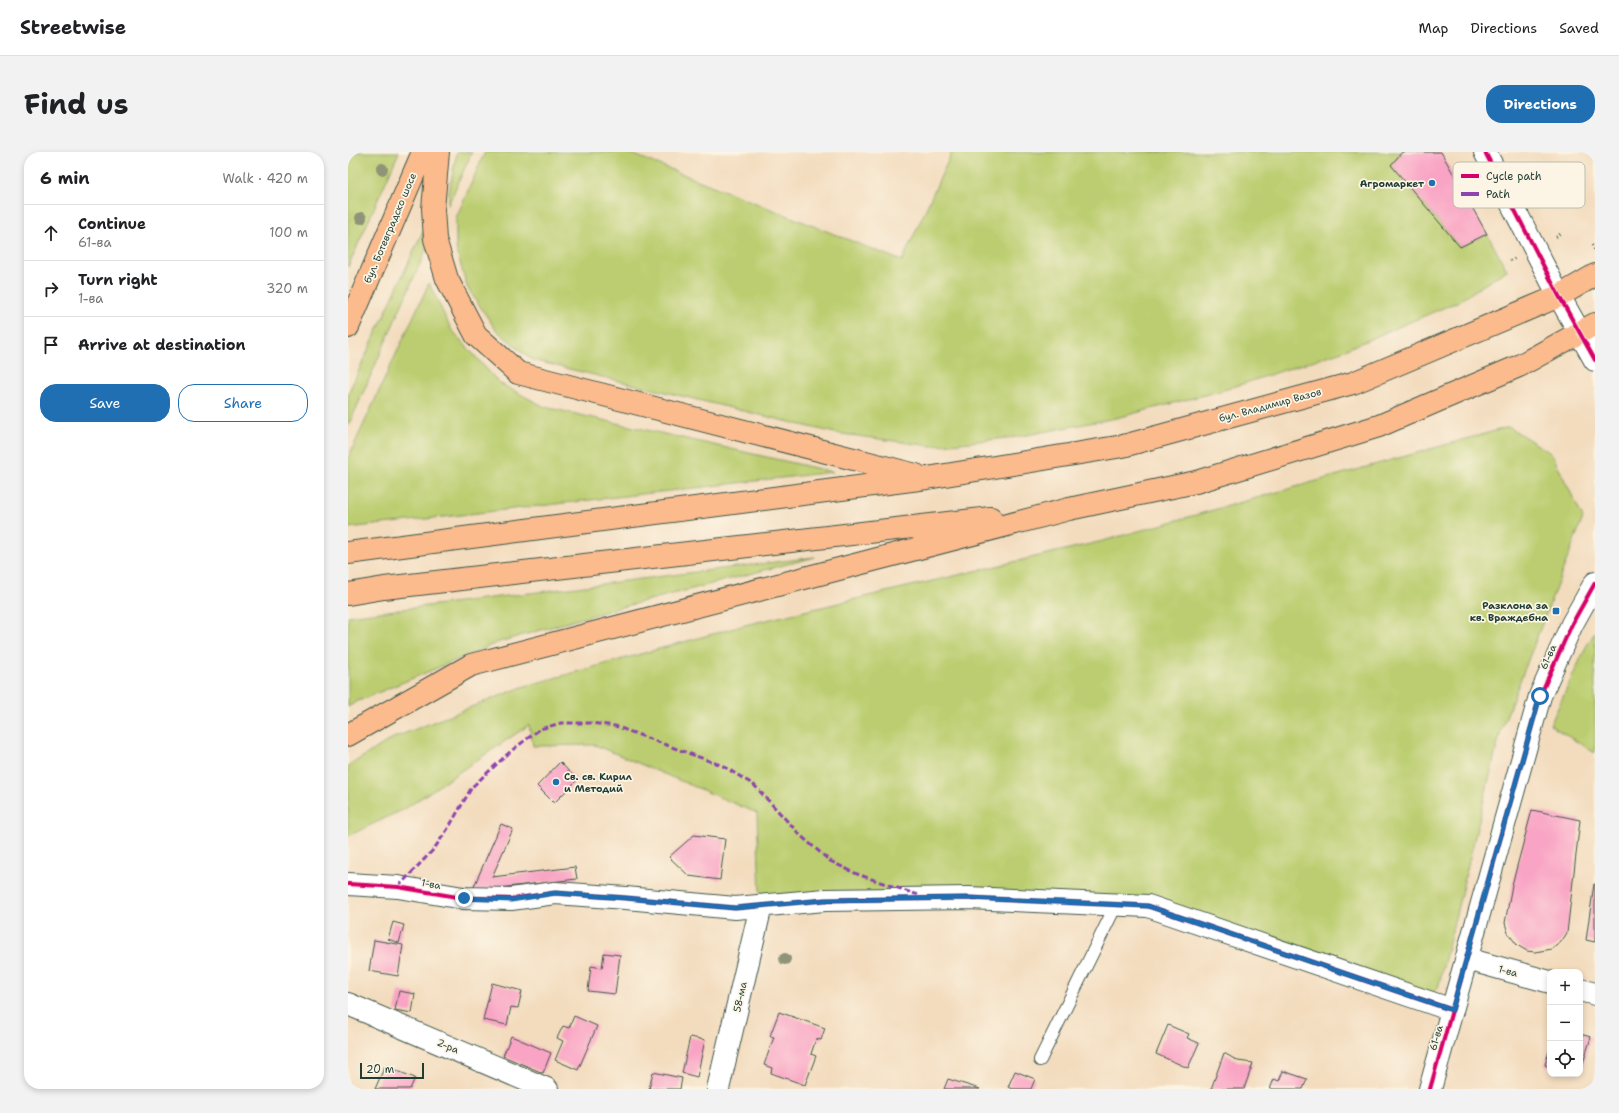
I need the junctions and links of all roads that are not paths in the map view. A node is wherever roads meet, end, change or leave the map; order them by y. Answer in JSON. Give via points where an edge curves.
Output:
{"nodes":[{"id":1,"x":423,"y":152,"type":"edge"},
{"id":2,"x":438,"y":152,"type":"edge"},
{"id":3,"x":1485,"y":152,"type":"edge"},
{"id":4,"x":1490,"y":162,"type":"edge"},
{"id":5,"x":1514,"y":208,"type":"edge"},
{"id":6,"x":1595,"y":276,"type":"edge"},
{"id":7,"x":1559,"y":296,"type":"junction"},
{"id":8,"x":348,"y":327,"type":"edge"},
{"id":9,"x":1587,"y":328,"type":"edge"},
{"id":10,"x":1595,"y":360,"type":"edge"},
{"id":11,"x":927,"y":478,"type":"junction"},
{"id":12,"x":1069,"y":509,"type":"junction"},
{"id":13,"x":348,"y":552,"type":"edge"},
{"id":14,"x":1595,"y":583,"type":"edge"},
{"id":15,"x":348,"y":594,"type":"edge"},
{"id":16,"x":348,"y":735,"type":"edge"},
{"id":17,"x":348,"y":884,"type":"edge"},
{"id":18,"x":1116,"y":905,"type":"junction"},
{"id":19,"x":761,"y":906,"type":"junction"},
{"id":20,"x":1467,"y":959,"type":"junction"},
{"id":21,"x":1547,"y":981,"type":"edge"},
{"id":22,"x":1583,"y":991,"type":"edge"},
{"id":23,"x":1595,"y":994,"type":"edge"},
{"id":24,"x":348,"y":1004,"type":"edge"},
{"id":25,"x":1452,"y":1010,"type":"junction"},
{"id":26,"x":1040,"y":1060,"type":"dead end"},
{"id":27,"x":548,"y":1089,"type":"edge"},
{"id":28,"x":718,"y":1089,"type":"edge"},
{"id":29,"x":1430,"y":1089,"type":"edge"}],
"edges":[{"from":1,"to":8,"type":"main road","name":"бул. Ботевградско шосе"},
{"from":2,"to":11,"type":"main road","via":[[433,209],[435,239],[447,279],[476,335],[518,373]]},
{"from":3,"to":4,"type":"street"},
{"from":5,"to":7,"type":"street"},
{"from":6,"to":7,"type":"main road","name":"бул. Владимир Вазов"},
{"from":7,"to":9,"type":"street"},
{"from":7,"to":11,"type":"main road","name":"бул. Владимир Вазов","via":[[1353,383],[1123,446]]},
{"from":9,"to":10,"type":"street"},
{"from":9,"to":12,"type":"main road","via":[[1519,366],[1379,426],[1196,482]]},
{"from":11,"to":13,"type":"main road","name":"бул. Владимир Вазов"},
{"from":12,"to":15,"type":"main road"},
{"from":12,"to":16,"type":"main road","via":[[471,666]]},
{"from":14,"to":20,"type":"street","name":"61-ва","via":[[1572,624],[1540,696]]},
{"from":17,"to":19,"type":"street","name":"1-ва","via":[[398,887],[464,898],[511,900],[555,893],[735,908]]},
{"from":18,"to":19,"type":"street","name":"1-ва","via":[[969,898],[825,900]]},
{"from":18,"to":25,"type":"street","name":"1-ва","via":[[1148,906]]},
{"from":18,"to":26,"type":"lane"},
{"from":19,"to":28,"type":"street","name":"58-ма"},
{"from":20,"to":21,"type":"street","name":"1-ва"},
{"from":20,"to":25,"type":"street","name":"61-ва"},
{"from":22,"to":23,"type":"street"},
{"from":24,"to":27,"type":"street","name":"2-ра"},
{"from":25,"to":29,"type":"street","name":"61-ва"}]}
